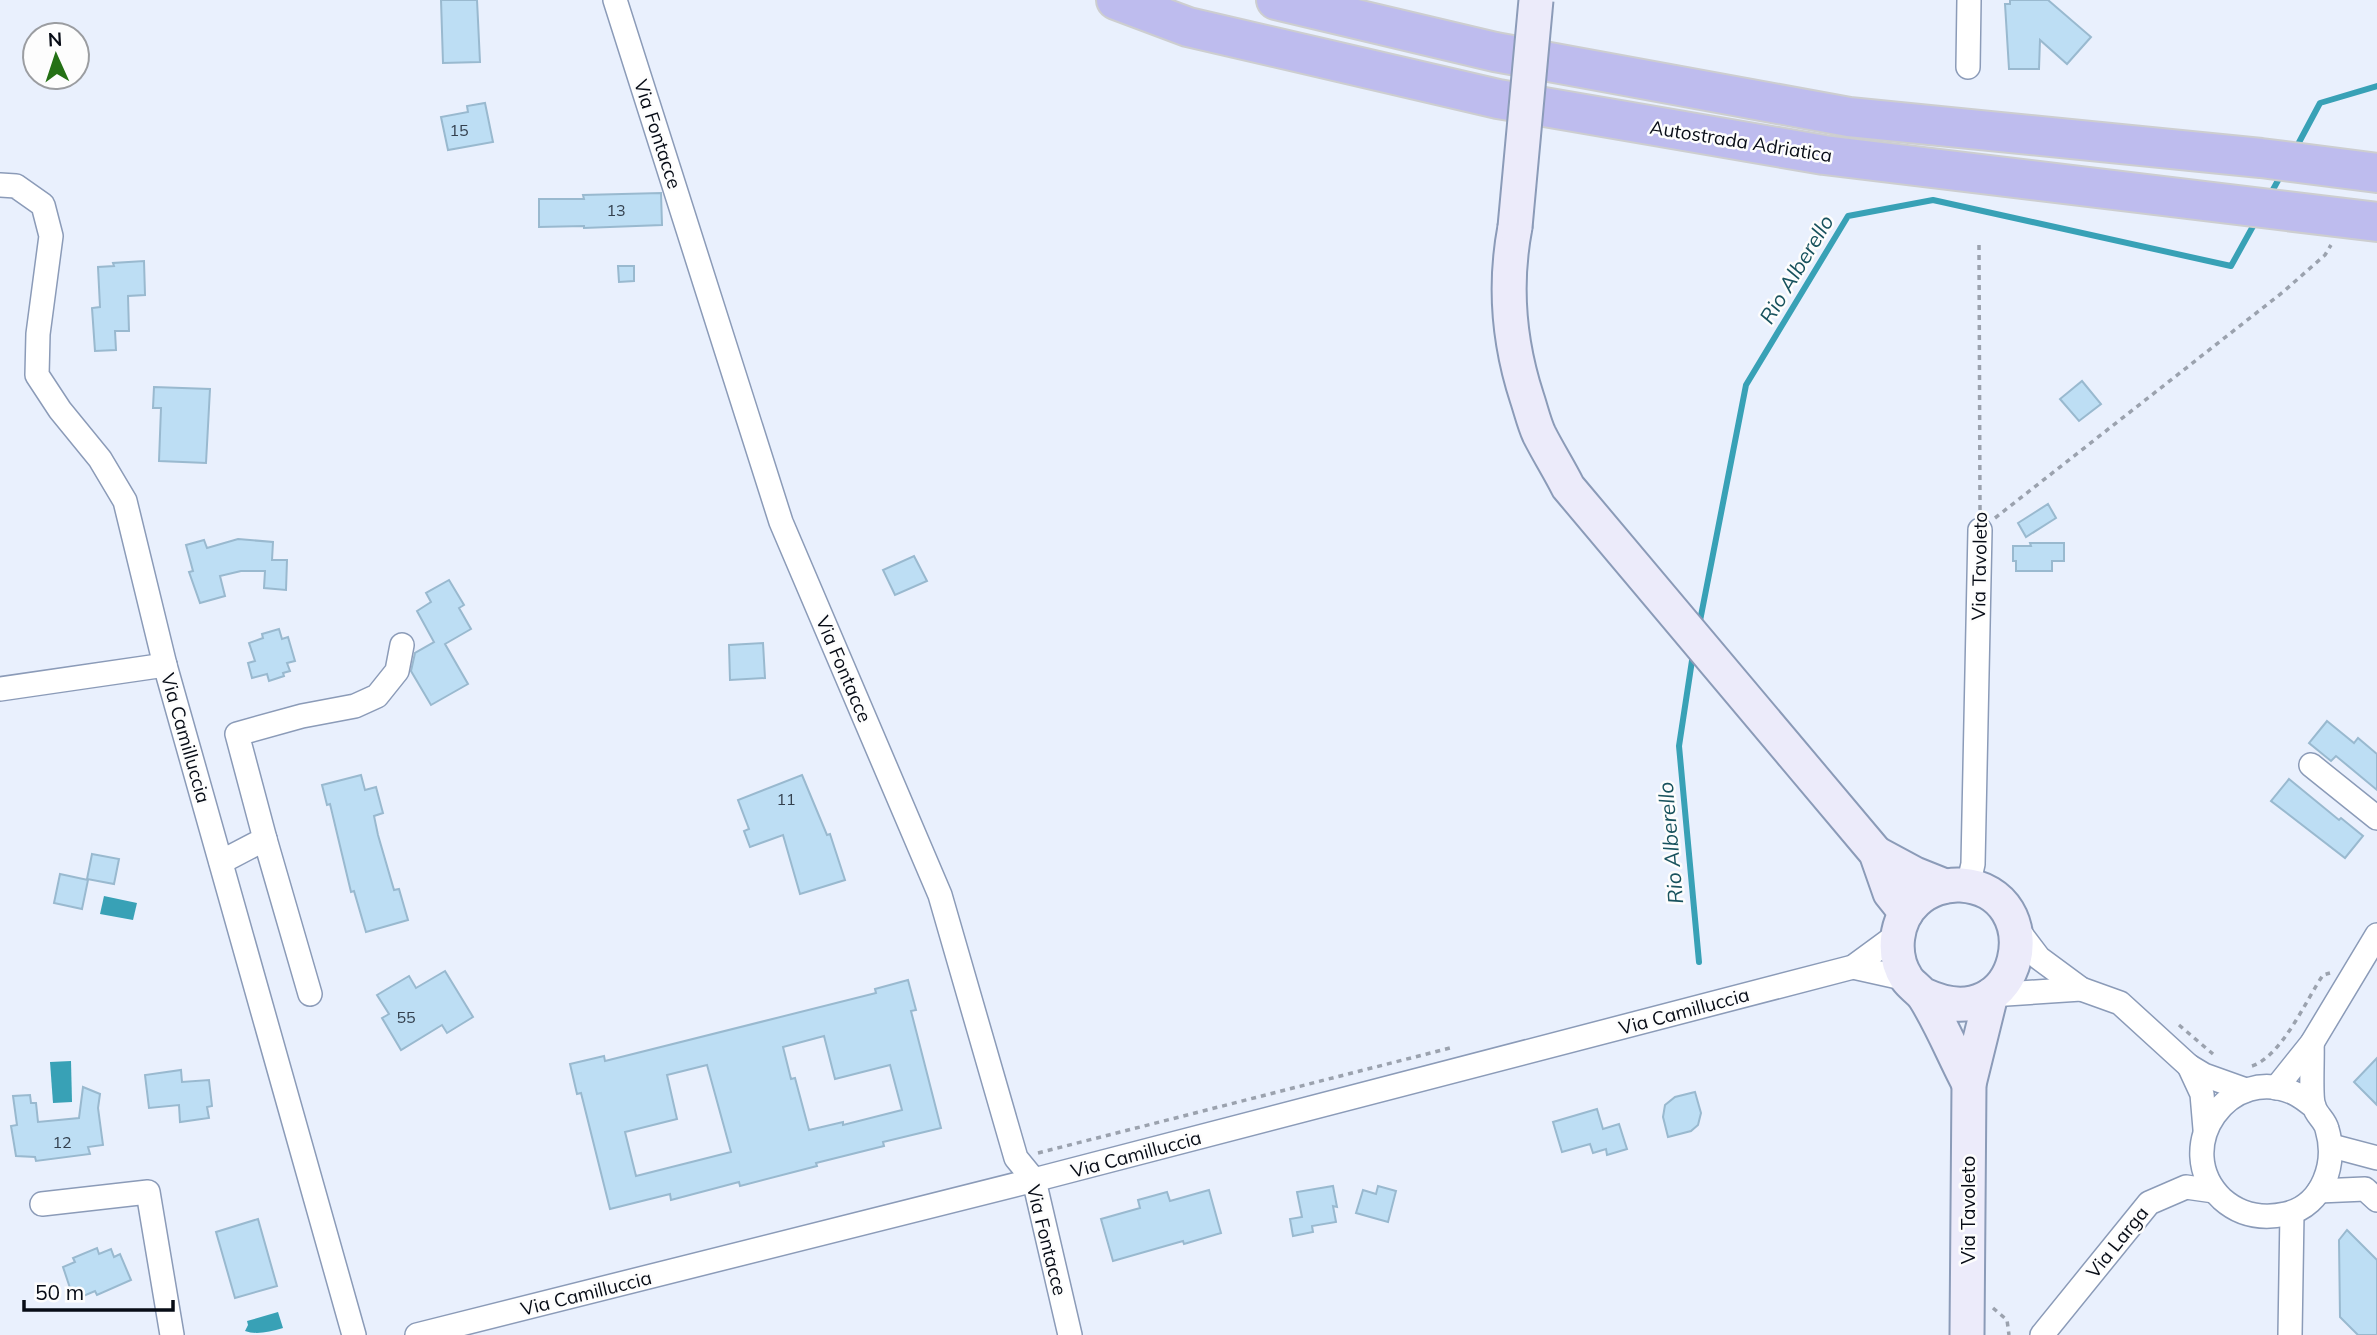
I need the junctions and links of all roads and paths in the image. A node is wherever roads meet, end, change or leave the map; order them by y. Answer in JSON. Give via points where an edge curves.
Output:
{"nodes":[{"id":1,"x":615,"y":0,"type":"edge"},
{"id":2,"x":1116,"y":0,"type":"edge"},
{"id":3,"x":1276,"y":0,"type":"edge"},
{"id":4,"x":1536,"y":0,"type":"edge"},
{"id":5,"x":1969,"y":0,"type":"edge"},
{"id":6,"x":1968,"y":68,"type":"dead end"},
{"id":7,"x":2377,"y":173,"type":"edge"},
{"id":8,"x":0,"y":185,"type":"edge"},
{"id":9,"x":2377,"y":222,"type":"edge"},
{"id":10,"x":2336,"y":235,"type":"dead end"},
{"id":11,"x":1979,"y":245,"type":"dead end"},
{"id":12,"x":1980,"y":530,"type":"junction"},
{"id":13,"x":402,"y":645,"type":"dead end"},
{"id":14,"x":165,"y":665,"type":"junction"},
{"id":15,"x":0,"y":690,"type":"edge"},
{"id":16,"x":2311,"y":765,"type":"dead end"},
{"id":17,"x":2377,"y":818,"type":"edge"},
{"id":18,"x":265,"y":839,"type":"junction"},
{"id":19,"x":1876,"y":853,"type":"junction"},
{"id":20,"x":221,"y":862,"type":"junction"},
{"id":21,"x":1957,"y":886,"type":"junction"},
{"id":22,"x":1902,"y":923,"type":"junction"},
{"id":23,"x":2014,"y":925,"type":"junction"},
{"id":24,"x":2377,"y":935,"type":"edge"},
{"id":25,"x":1853,"y":967,"type":"junction"},
{"id":26,"x":2356,"y":968,"type":"junction"},
{"id":27,"x":1915,"y":987,"type":"junction"},
{"id":28,"x":2081,"y":989,"type":"junction"},
{"id":29,"x":310,"y":994,"type":"dead end"},
{"id":30,"x":1991,"y":995,"type":"junction"},
{"id":31,"x":2178,"y":1024,"type":"dead end"},
{"id":32,"x":2312,"y":1043,"type":"junction"},
{"id":33,"x":1457,"y":1046,"type":"dead end"},
{"id":34,"x":2216,"y":1056,"type":"dead end"},
{"id":35,"x":2189,"y":1066,"type":"junction"},
{"id":36,"x":2246,"y":1079,"type":"junction"},
{"id":37,"x":1969,"y":1084,"type":"junction"},
{"id":38,"x":2276,"y":1088,"type":"junction"},
{"id":39,"x":2313,"y":1106,"type":"junction"},
{"id":40,"x":2205,"y":1129,"type":"junction"},
{"id":41,"x":2332,"y":1146,"type":"junction"},
{"id":42,"x":1016,"y":1158,"type":"junction"},
{"id":43,"x":2377,"y":1158,"type":"edge"},
{"id":44,"x":1034,"y":1180,"type":"junction"},
{"id":45,"x":2214,"y":1191,"type":"junction"},
{"id":46,"x":2319,"y":1191,"type":"junction"},
{"id":47,"x":2377,"y":1200,"type":"edge"},
{"id":48,"x":42,"y":1204,"type":"dead end"},
{"id":49,"x":2292,"y":1213,"type":"junction"},
{"id":50,"x":1985,"y":1302,"type":"dead end"},
{"id":51,"x":172,"y":1335,"type":"edge"},
{"id":52,"x":354,"y":1335,"type":"edge"},
{"id":53,"x":417,"y":1335,"type":"edge"},
{"id":54,"x":1070,"y":1335,"type":"edge"},
{"id":55,"x":1967,"y":1335,"type":"edge"},
{"id":56,"x":2009,"y":1335,"type":"edge"},
{"id":57,"x":2042,"y":1335,"type":"edge"},
{"id":58,"x":2290,"y":1335,"type":"edge"}],
"edges":[{"from":1,"to":42,"type":"street","name":"Via Fontacce","via":[[781,522],[940,895]]},
{"from":2,"to":9,"type":"highway","name":"Autostrada Adriatica","via":[[1188,26],[1498,99],[1824,155]]},
{"from":3,"to":7,"type":"highway","via":[[1495,52],[1849,117]]},
{"from":4,"to":19,"type":"main road","bridge":true,"via":[[1509,292],[1513,342],[1538,433],[1568,487]]},
{"from":5,"to":6,"type":"street"},
{"from":8,"to":14,"type":"street","name":"Via Camilluccia","via":[[16,186],[43,205],[51,236],[37,375],[100,459],[125,501]]},
{"from":10,"to":12,"type":"path","via":[[2325,255],[2283,292]]},
{"from":11,"to":12,"type":"path","name":"Via Tavoleto"},
{"from":12,"to":21,"type":"street","name":"Via Tavoleto","via":[[1973,864]]},
{"from":13,"to":18,"type":"street","via":[[397,671],[377,696],[355,706],[237,734]]},
{"from":14,"to":15,"type":"street"},
{"from":14,"to":20,"type":"street","name":"Via Camilluccia"},
{"from":16,"to":17,"type":"street"},
{"from":18,"to":20,"type":"street"},
{"from":18,"to":29,"type":"street"},
{"from":19,"to":21,"type":"main road","via":[[1915,874]]},
{"from":19,"to":22,"type":"main road"},
{"from":20,"to":52,"type":"street","name":"Via Camilluccia"},
{"from":21,"to":22,"type":"main road","via":[[1930,891],[1916,900]]},
{"from":21,"to":23,"type":"main road","via":[[1988,893],[2004,907]]},
{"from":22,"to":25,"type":"street","name":"Via Camilluccia"},
{"from":22,"to":27,"type":"main road","via":[[1897,950],[1900,965]]},
{"from":23,"to":28,"type":"street","via":[[2039,958]]},
{"from":23,"to":30,"type":"main road","via":[[2017,946],[2013,966]]},
{"from":24,"to":26,"type":"street"},
{"from":25,"to":27,"type":"street","name":"Via Camilluccia"},
{"from":25,"to":44,"type":"street","name":"Via Camilluccia"},
{"from":26,"to":32,"type":"street"},
{"from":26,"to":36,"type":"path","via":[[2323,975],[2277,1046]]},
{"from":27,"to":30,"type":"main road","via":[[1940,1003],[1957,1005]]},
{"from":27,"to":37,"type":"main road","name":"Via Tavoleto"},
{"from":28,"to":30,"type":"street"},
{"from":28,"to":35,"type":"street","via":[[2120,1003]]},
{"from":30,"to":37,"type":"main road","name":"Via Tavoleto"},
{"from":31,"to":34,"type":"path"},
{"from":32,"to":38,"type":"street"},
{"from":32,"to":39,"type":"street"},
{"from":33,"to":42,"type":"path"},
{"from":35,"to":36,"type":"street","via":[[2204,1075]]},
{"from":35,"to":40,"type":"street","via":[[2202,1094]]},
{"from":36,"to":38,"type":"street"},
{"from":36,"to":40,"type":"street"},
{"from":37,"to":55,"type":"main road","name":"Via Tavoleto"},
{"from":38,"to":39,"type":"street","via":[[2297,1094]]},
{"from":39,"to":41,"type":"street","via":[[2326,1125]]},
{"from":40,"to":45,"type":"street","via":[[2201,1150],[2204,1172]]},
{"from":41,"to":43,"type":"street"},
{"from":41,"to":46,"type":"street","via":[[2328,1176]]},
{"from":42,"to":44,"type":"street","name":"Via Fontacce"},
{"from":44,"to":53,"type":"street","name":"Via Camilluccia"},
{"from":44,"to":54,"type":"street","name":"Via Fontacce"},
{"from":45,"to":49,"type":"street","via":[[2249,1215]]},
{"from":45,"to":57,"type":"street","name":"Via Larga","via":[[2186,1187],[2149,1203]]},
{"from":46,"to":47,"type":"street","via":[[2365,1189]]},
{"from":46,"to":49,"type":"street"},
{"from":48,"to":51,"type":"street","via":[[148,1192]]},
{"from":49,"to":58,"type":"street"},
{"from":50,"to":56,"type":"path","via":[[2007,1320]]}]}
